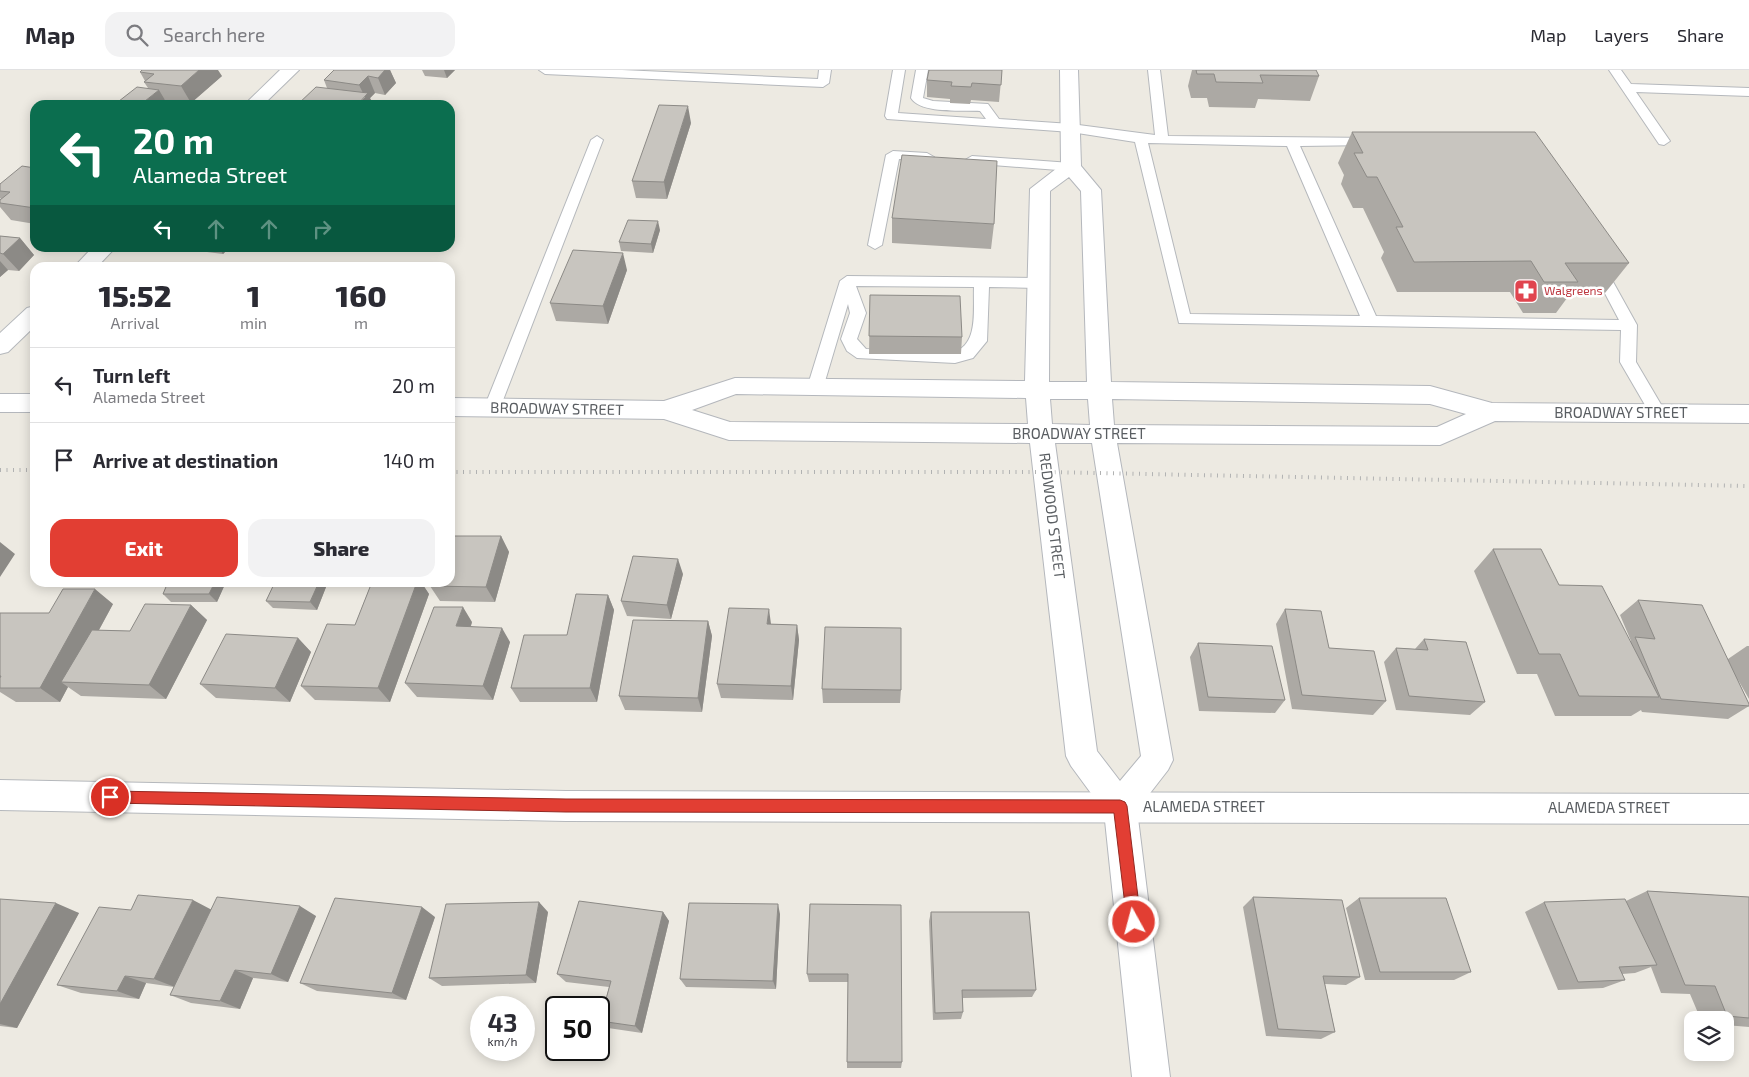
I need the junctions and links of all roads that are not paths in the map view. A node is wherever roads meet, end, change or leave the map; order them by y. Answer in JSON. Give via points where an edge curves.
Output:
{"nodes":[{"id":1,"x":290,"y":70,"type":"edge"},
{"id":2,"x":545,"y":70,"type":"edge"},
{"id":3,"x":825,"y":70,"type":"edge"},
{"id":4,"x":899,"y":70,"type":"edge"},
{"id":5,"x":922,"y":70,"type":"edge"},
{"id":6,"x":1069,"y":70,"type":"edge"},
{"id":7,"x":1154,"y":70,"type":"edge"},
{"id":8,"x":1615,"y":70,"type":"edge"},
{"id":9,"x":677,"y":74,"type":"edge"},
{"id":10,"x":759,"y":75,"type":"edge"},
{"id":11,"x":1628,"y":88,"type":"junction"},
{"id":12,"x":1749,"y":92,"type":"edge"},
{"id":13,"x":258,"y":100,"type":"edge"},
{"id":14,"x":995,"y":123,"type":"junction"},
{"id":15,"x":1071,"y":128,"type":"junction"},
{"id":16,"x":1141,"y":139,"type":"junction"},
{"id":17,"x":597,"y":140,"type":"dead end"},
{"id":18,"x":1162,"y":140,"type":"junction"},
{"id":19,"x":1390,"y":141,"type":"edge"},
{"id":20,"x":1664,"y":141,"type":"dead end"},
{"id":21,"x":1292,"y":142,"type":"junction"},
{"id":22,"x":942,"y":158,"type":"edge"},
{"id":23,"x":962,"y":160,"type":"edge"},
{"id":24,"x":1071,"y":167,"type":"junction"},
{"id":25,"x":875,"y":246,"type":"dead end"},
{"id":26,"x":1588,"y":249,"type":"edge"},
{"id":27,"x":100,"y":252,"type":"edge"},
{"id":28,"x":89,"y":262,"type":"edge"},
{"id":29,"x":847,"y":281,"type":"junction"},
{"id":30,"x":982,"y":282,"type":"junction"},
{"id":31,"x":1037,"y":282,"type":"junction"},
{"id":32,"x":30,"y":318,"type":"edge"},
{"id":33,"x":1370,"y":321,"type":"junction"},
{"id":34,"x":1629,"y":325,"type":"junction"},
{"id":35,"x":0,"y":346,"type":"edge"},
{"id":36,"x":815,"y":388,"type":"junction"},
{"id":37,"x":1037,"y":389,"type":"junction"},
{"id":38,"x":1099,"y":390,"type":"junction"},
{"id":39,"x":0,"y":403,"type":"edge"},
{"id":40,"x":30,"y":403,"type":"edge"},
{"id":41,"x":455,"y":407,"type":"edge"},
{"id":42,"x":492,"y":408,"type":"junction"},
{"id":43,"x":665,"y":410,"type":"junction"},
{"id":44,"x":1492,"y":412,"type":"junction"},
{"id":45,"x":1658,"y":413,"type":"junction"},
{"id":46,"x":1749,"y":414,"type":"edge"},
{"id":47,"x":1040,"y":434,"type":"junction"},
{"id":48,"x":1103,"y":434,"type":"junction"},
{"id":49,"x":0,"y":795,"type":"edge"},
{"id":50,"x":1120,"y":806,"type":"junction"},
{"id":51,"x":1749,"y":809,"type":"edge"},
{"id":52,"x":1151,"y":1077,"type":"edge"}],
"edges":[{"from":1,"to":13,"type":"main road"},
{"from":2,"to":9,"type":"lane"},
{"from":3,"to":10,"type":"lane","via":[[823,83]]},
{"from":4,"to":14,"type":"lane","via":[[891,116]]},
{"from":5,"to":14,"type":"lane","via":[[919,101],[984,107]]},
{"from":6,"to":15,"type":"main road"},
{"from":7,"to":18,"type":"lane"},
{"from":8,"to":11,"type":"lane"},
{"from":9,"to":10,"type":"lane"},
{"from":11,"to":12,"type":"lane"},
{"from":11,"to":20,"type":"lane"},
{"from":14,"to":15,"type":"lane"},
{"from":15,"to":16,"type":"lane"},
{"from":15,"to":24,"type":"main road"},
{"from":16,"to":18,"type":"lane"},
{"from":16,"to":33,"type":"lane","via":[[1184,319]]},
{"from":17,"to":42,"type":"lane"},
{"from":18,"to":21,"type":"lane"},
{"from":19,"to":21,"type":"lane"},
{"from":21,"to":33,"type":"lane"},
{"from":22,"to":25,"type":"lane","via":[[893,155]]},
{"from":23,"to":24,"type":"lane"},
{"from":24,"to":31,"type":"main road","name":"REDWOOD STREET","via":[[1040,189]]},
{"from":24,"to":38,"type":"main road","via":[[1091,190]]},
{"from":26,"to":34,"type":"lane"},
{"from":27,"to":28,"type":"main road"},
{"from":29,"to":30,"type":"lane"},
{"from":29,"to":30,"type":"lane","via":[[858,312],[849,339],[862,354],[955,358],[967,354],[979,341]]},
{"from":29,"to":36,"type":"lane"},
{"from":30,"to":31,"type":"lane"},
{"from":31,"to":37,"type":"main road","name":"REDWOOD STREET"},
{"from":32,"to":35,"type":"main road"},
{"from":33,"to":34,"type":"lane"},
{"from":34,"to":45,"type":"lane","via":[[1628,362]]},
{"from":36,"to":37,"type":"main road","name":"BROADWAY STREET"},
{"from":36,"to":43,"type":"main road","name":"BROADWAY STREET","via":[[735,386]]},
{"from":37,"to":38,"type":"main road","name":"BROADWAY STREET"},
{"from":37,"to":47,"type":"main road","name":"REDWOOD STREET"},
{"from":38,"to":44,"type":"main road","name":"BROADWAY STREET","via":[[1430,395]]},
{"from":38,"to":48,"type":"main road"},
{"from":39,"to":40,"type":"main road"},
{"from":41,"to":42,"type":"main road","name":"BROADWAY STREET"},
{"from":42,"to":43,"type":"main road","name":"BROADWAY STREET"},
{"from":43,"to":47,"type":"main road","name":"BROADWAY STREET","via":[[729,431]]},
{"from":44,"to":45,"type":"main road","name":"BROADWAY STREET"},
{"from":44,"to":48,"type":"main road","name":"BROADWAY STREET","via":[[1440,436]]},
{"from":45,"to":46,"type":"main road","name":"BROADWAY STREET"},
{"from":47,"to":48,"type":"main road","name":"BROADWAY STREET"},
{"from":47,"to":50,"type":"main road","name":"REDWOOD STREET","via":[[1082,756]]},
{"from":48,"to":50,"type":"main road","via":[[1158,760]]},
{"from":49,"to":50,"type":"main road","name":"ALAMEDA STREET","via":[[566,806]]},
{"from":50,"to":51,"type":"main road","name":"ALAMEDA STREET"},
{"from":50,"to":52,"type":"main road"}]}
